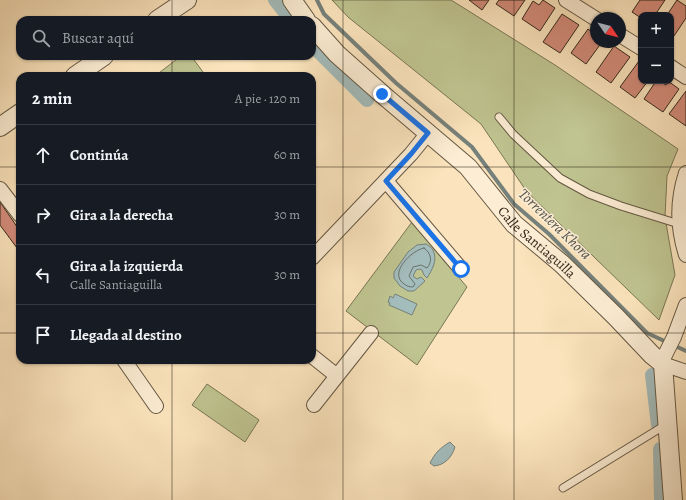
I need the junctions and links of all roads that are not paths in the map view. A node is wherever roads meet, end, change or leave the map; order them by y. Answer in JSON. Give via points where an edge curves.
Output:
{"nodes":[{"id":1,"x":187,"y":0,"type":"edge"},
{"id":2,"x":292,"y":0,"type":"edge"},
{"id":3,"x":566,"y":0,"type":"edge"},
{"id":4,"x":590,"y":15,"type":"edge"},
{"id":5,"x":163,"y":16,"type":"edge"},
{"id":6,"x":303,"y":16,"type":"edge"},
{"id":7,"x":316,"y":30,"type":"edge"},
{"id":8,"x":626,"y":38,"type":"edge"},
{"id":9,"x":638,"y":46,"type":"edge"},
{"id":10,"x":98,"y":60,"type":"edge"},
{"id":11,"x":674,"y":69,"type":"edge"},
{"id":12,"x":81,"y":72,"type":"edge"},
{"id":13,"x":686,"y":77,"type":"edge"},
{"id":14,"x":16,"y":116,"type":"edge"},
{"id":15,"x":499,"y":117,"type":"dead end"},
{"id":16,"x":0,"y":127,"type":"edge"},
{"id":17,"x":428,"y":133,"type":"junction"},
{"id":18,"x":686,"y":173,"type":"edge"},
{"id":19,"x":386,"y":181,"type":"junction"},
{"id":20,"x":0,"y":189,"type":"edge"},
{"id":21,"x":16,"y":210,"type":"edge"},
{"id":22,"x":679,"y":224,"type":"junction"},
{"id":23,"x":316,"y":254,"type":"edge"},
{"id":24,"x":686,"y":255,"type":"edge"},
{"id":25,"x":461,"y":269,"type":"dead end"},
{"id":26,"x":686,"y":305,"type":"edge"},
{"id":27,"x":679,"y":332,"type":"edge"},
{"id":28,"x":371,"y":333,"type":"dead end"},
{"id":29,"x":316,"y":359,"type":"edge"},
{"id":30,"x":664,"y":360,"type":"junction"},
{"id":31,"x":127,"y":364,"type":"edge"},
{"id":32,"x":686,"y":372,"type":"edge"},
{"id":33,"x":337,"y":376,"type":"junction"},
{"id":34,"x":314,"y":405,"type":"dead end"},
{"id":35,"x":156,"y":406,"type":"dead end"},
{"id":36,"x":667,"y":424,"type":"junction"},
{"id":37,"x":563,"y":488,"type":"dead end"},
{"id":38,"x":673,"y":500,"type":"edge"}],
"edges":[{"from":1,"to":5,"type":"street"},
{"from":2,"to":6,"type":"street"},
{"from":3,"to":4,"type":"street"},
{"from":7,"to":17,"type":"street","name":"Calle Santiaguilla","via":[[343,59]]},
{"from":8,"to":9,"type":"street"},
{"from":10,"to":12,"type":"street"},
{"from":11,"to":13,"type":"street"},
{"from":14,"to":16,"type":"street"},
{"from":15,"to":22,"type":"lane","via":[[513,134],[560,178],[589,194]]},
{"from":17,"to":19,"type":"street"},
{"from":17,"to":30,"type":"street","name":"Calle Santiaguilla","via":[[468,167],[514,224],[562,264],[652,356]]},
{"from":18,"to":22,"type":"street","via":[[679,203]]},
{"from":19,"to":23,"type":"street"},
{"from":19,"to":25,"type":"street"},
{"from":20,"to":21,"type":"street"},
{"from":22,"to":24,"type":"street"},
{"from":26,"to":27,"type":"street"},
{"from":27,"to":30,"type":"street"},
{"from":28,"to":33,"type":"street"},
{"from":29,"to":33,"type":"street"},
{"from":30,"to":32,"type":"street"},
{"from":30,"to":36,"type":"street"},
{"from":31,"to":35,"type":"street"},
{"from":33,"to":34,"type":"street"},
{"from":36,"to":37,"type":"lane"},
{"from":36,"to":38,"type":"street"}]}
